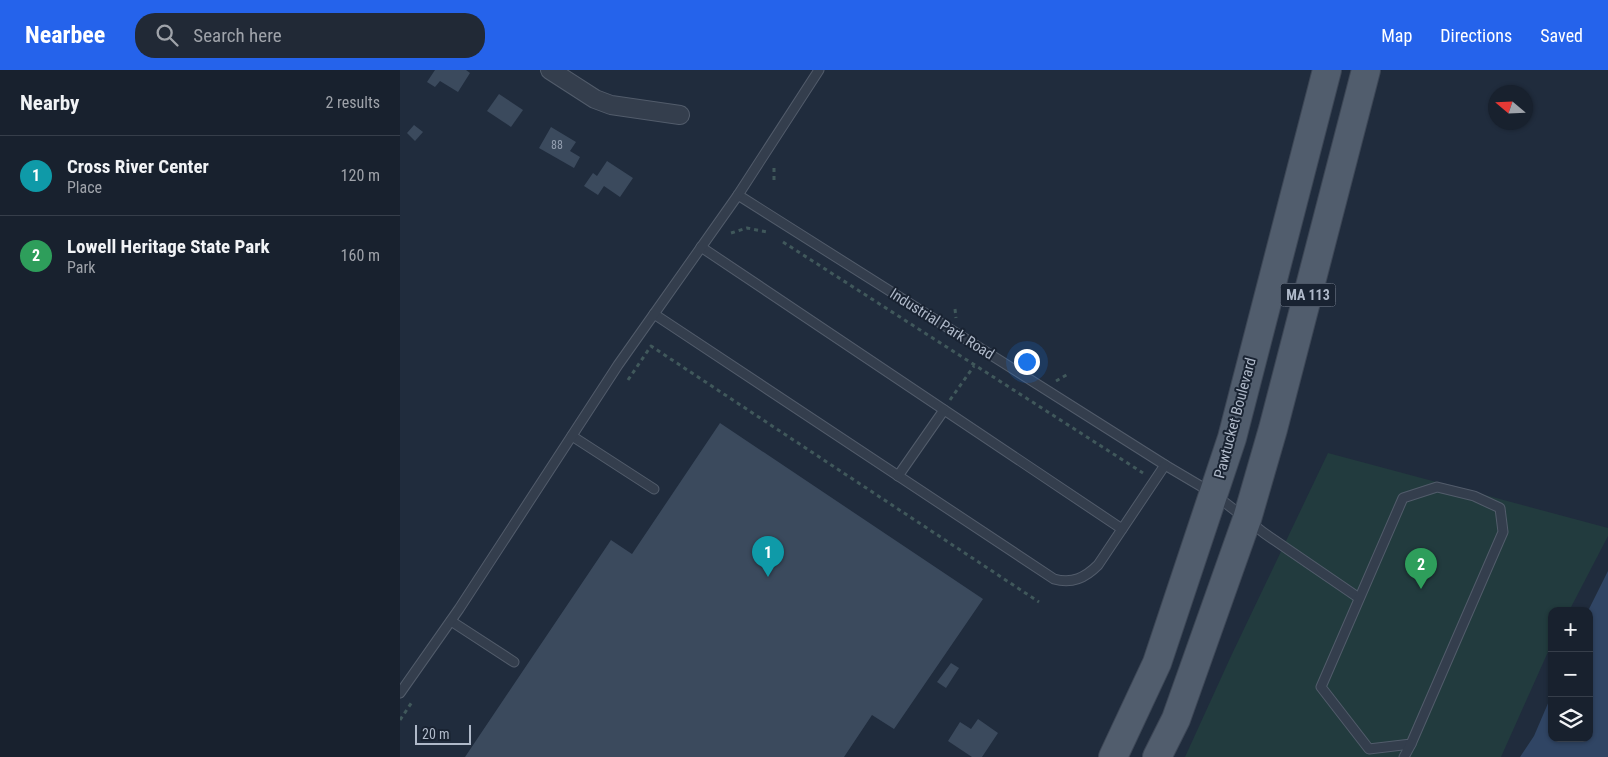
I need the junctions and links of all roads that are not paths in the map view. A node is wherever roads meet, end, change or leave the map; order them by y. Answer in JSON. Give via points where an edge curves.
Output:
{"nodes":[{"id":1,"x":550,"y":70,"type":"edge"},
{"id":2,"x":819,"y":70,"type":"edge"},
{"id":3,"x":1327,"y":70,"type":"edge"},
{"id":4,"x":1366,"y":70,"type":"edge"},
{"id":5,"x":680,"y":115,"type":"dead end"},
{"id":6,"x":738,"y":195,"type":"junction"},
{"id":7,"x":701,"y":247,"type":"junction"},
{"id":8,"x":654,"y":314,"type":"junction"},
{"id":9,"x":944,"y":410,"type":"junction"},
{"id":10,"x":572,"y":436,"type":"junction"},
{"id":11,"x":1165,"y":465,"type":"junction"},
{"id":12,"x":898,"y":476,"type":"junction"},
{"id":13,"x":654,"y":489,"type":"dead end"},
{"id":14,"x":1214,"y":494,"type":"junction"},
{"id":15,"x":1247,"y":519,"type":"junction"},
{"id":16,"x":1122,"y":529,"type":"junction"},
{"id":17,"x":1359,"y":598,"type":"junction"},
{"id":18,"x":451,"y":621,"type":"junction"},
{"id":19,"x":514,"y":662,"type":"dead end"},
{"id":20,"x":400,"y":693,"type":"edge"},
{"id":21,"x":1411,"y":744,"type":"junction"},
{"id":22,"x":1371,"y":753,"type":"edge"},
{"id":23,"x":1113,"y":757,"type":"edge"},
{"id":24,"x":1157,"y":757,"type":"edge"},
{"id":25,"x":1404,"y":757,"type":"edge"}],
"edges":[{"from":1,"to":5,"type":"street","via":[[610,106]]},
{"from":2,"to":6,"type":"lane"},
{"from":3,"to":14,"type":"main road","name":"Pawtucket Boulevard","number":"MA 113","via":[[1232,438]]},
{"from":4,"to":15,"type":"main road","number":"MA 113"},
{"from":6,"to":7,"type":"lane"},
{"from":6,"to":11,"type":"lane","name":"Industrial Park Road"},
{"from":7,"to":8,"type":"lane"},
{"from":7,"to":9,"type":"lane"},
{"from":8,"to":10,"type":"lane"},
{"from":8,"to":12,"type":"lane"},
{"from":9,"to":12,"type":"lane"},
{"from":9,"to":16,"type":"lane"},
{"from":10,"to":13,"type":"lane"},
{"from":10,"to":18,"type":"lane"},
{"from":11,"to":14,"type":"lane","name":"Industrial Park Road"},
{"from":11,"to":16,"type":"lane"},
{"from":12,"to":16,"type":"lane","via":[[1059,581],[1089,574]]},
{"from":14,"to":15,"type":"lane","name":"Industrial Park Road"},
{"from":14,"to":23,"type":"main road","name":"Pawtucket Boulevard","number":"MA 113","via":[[1157,664]]},
{"from":15,"to":17,"type":"lane","name":"Industrial Park Road"},
{"from":15,"to":24,"type":"main road","number":"MA 113","via":[[1176,718]]},
{"from":17,"to":21,"type":"lane","via":[[1403,498],[1437,487],[1474,496],[1500,508],[1503,532]]},
{"from":17,"to":22,"type":"lane","via":[[1321,688]]},
{"from":18,"to":19,"type":"lane"},
{"from":18,"to":20,"type":"lane"},
{"from":21,"to":22,"type":"lane"},
{"from":21,"to":25,"type":"lane"}]}
